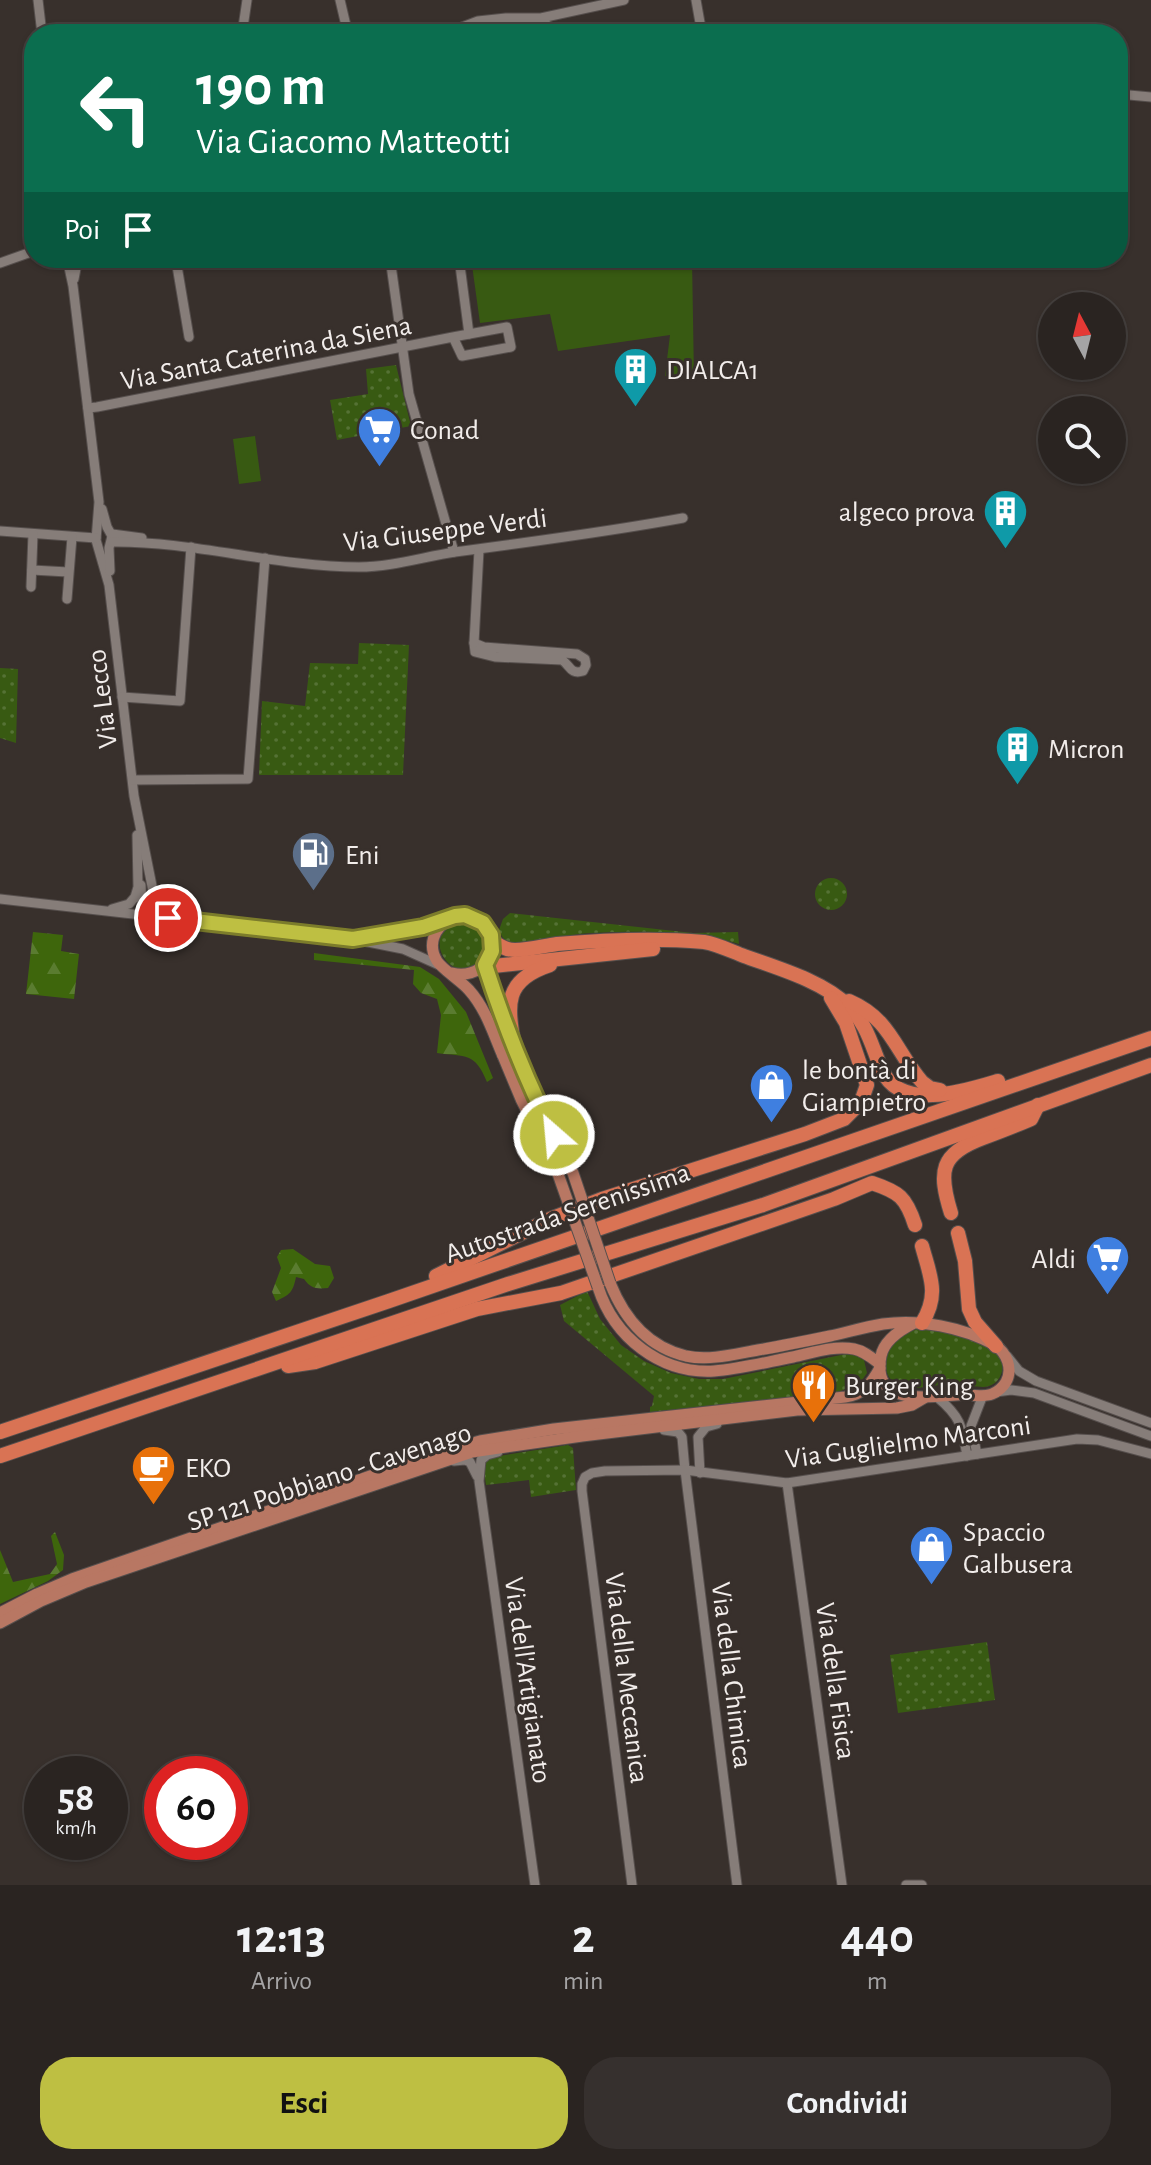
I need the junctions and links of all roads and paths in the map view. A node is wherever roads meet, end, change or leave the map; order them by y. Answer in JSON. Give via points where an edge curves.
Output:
{"nodes":[{"id":1,"x":38,"y":0,"type":"edge"},
{"id":2,"x":247,"y":0,"type":"edge"},
{"id":3,"x":340,"y":0,"type":"edge"},
{"id":4,"x":624,"y":0,"type":"edge"},
{"id":5,"x":696,"y":0,"type":"edge"},
{"id":6,"x":577,"y":11,"type":"junction"},
{"id":7,"x":535,"y":19,"type":"junction"},
{"id":8,"x":41,"y":24,"type":"edge"},
{"id":9,"x":243,"y":24,"type":"edge"},
{"id":10,"x":346,"y":24,"type":"edge"},
{"id":11,"x":468,"y":24,"type":"edge"},
{"id":12,"x":545,"y":24,"type":"edge"},
{"id":13,"x":562,"y":24,"type":"edge"},
{"id":14,"x":700,"y":24,"type":"edge"},
{"id":15,"x":1128,"y":95,"type":"edge"},
{"id":16,"x":1151,"y":97,"type":"edge"},
{"id":17,"x":24,"y":251,"type":"edge"},
{"id":18,"x":24,"y":254,"type":"edge"},
{"id":19,"x":19,"y":255,"type":"junction"},
{"id":20,"x":0,"y":263,"type":"edge"},
{"id":21,"x":69,"y":268,"type":"edge"},
{"id":22,"x":76,"y":268,"type":"edge"},
{"id":23,"x":177,"y":268,"type":"edge"},
{"id":24,"x":391,"y":268,"type":"edge"},
{"id":25,"x":460,"y":268,"type":"edge"},
{"id":26,"x":73,"y":286,"type":"junction"},
{"id":27,"x":469,"y":334,"type":"junction"},
{"id":28,"x":189,"y":337,"type":"dead end"},
{"id":29,"x":453,"y":337,"type":"junction"},
{"id":30,"x":403,"y":348,"type":"junction"},
{"id":31,"x":88,"y":408,"type":"junction"},
{"id":32,"x":99,"y":502,"type":"junction"},
{"id":33,"x":683,"y":518,"type":"dead end"},
{"id":34,"x":0,"y":531,"type":"edge"},
{"id":35,"x":33,"y":534,"type":"junction"},
{"id":36,"x":72,"y":537,"type":"junction"},
{"id":37,"x":111,"y":538,"type":"junction"},
{"id":38,"x":97,"y":539,"type":"junction"},
{"id":39,"x":191,"y":547,"type":"junction"},
{"id":40,"x":479,"y":550,"type":"junction"},
{"id":41,"x":454,"y":552,"type":"junction"},
{"id":42,"x":265,"y":558,"type":"junction"},
{"id":43,"x":32,"y":570,"type":"junction"},
{"id":44,"x":68,"y":572,"type":"junction"},
{"id":45,"x":109,"y":585,"type":"junction"},
{"id":46,"x":31,"y":587,"type":"dead end"},
{"id":47,"x":67,"y":599,"type":"dead end"},
{"id":48,"x":474,"y":643,"type":"junction"},
{"id":49,"x":122,"y":697,"type":"junction"},
{"id":50,"x":133,"y":780,"type":"junction"},
{"id":51,"x":136,"y":808,"type":"junction"},
{"id":52,"x":138,"y":862,"type":"junction"},
{"id":53,"x":153,"y":891,"type":"junction"},
{"id":54,"x":0,"y":899,"type":"edge"},
{"id":55,"x":98,"y":910,"type":"junction"},
{"id":56,"x":146,"y":915,"type":"junction"},
{"id":57,"x":446,"y":921,"type":"junction"},
{"id":58,"x":202,"y":922,"type":"junction"},
{"id":59,"x":353,"y":939,"type":"junction"},
{"id":60,"x":493,"y":941,"type":"junction"},
{"id":61,"x":700,"y":942,"type":"junction"},
{"id":62,"x":574,"y":957,"type":"junction"},
{"id":63,"x":485,"y":966,"type":"junction"},
{"id":64,"x":447,"y":970,"type":"junction"},
{"id":65,"x":819,"y":986,"type":"junction"},
{"id":66,"x":837,"y":996,"type":"junction"},
{"id":67,"x":1151,"y":1035,"type":"edge"},
{"id":68,"x":509,"y":1054,"type":"junction"},
{"id":69,"x":1151,"y":1065,"type":"edge"},
{"id":70,"x":964,"y":1091,"type":"junction"},
{"id":71,"x":1038,"y":1105,"type":"junction"},
{"id":72,"x":951,"y":1213,"type":"dead end"},
{"id":73,"x":915,"y":1225,"type":"dead end"},
{"id":74,"x":958,"y":1233,"type":"dead end"},
{"id":75,"x":922,"y":1246,"type":"dead end"},
{"id":76,"x":389,"y":1301,"type":"junction"},
{"id":77,"x":918,"y":1323,"type":"junction"},
{"id":78,"x":1000,"y":1349,"type":"junction"},
{"id":79,"x":880,"y":1366,"type":"junction"},
{"id":80,"x":252,"y":1372,"type":"junction"},
{"id":81,"x":996,"y":1392,"type":"junction"},
{"id":82,"x":983,"y":1395,"type":"junction"},
{"id":83,"x":937,"y":1397,"type":"junction"},
{"id":84,"x":924,"y":1398,"type":"junction"},
{"id":85,"x":770,"y":1405,"type":"junction"},
{"id":86,"x":740,"y":1417,"type":"junction"},
{"id":87,"x":1151,"y":1423,"type":"edge"},
{"id":88,"x":686,"y":1424,"type":"junction"},
{"id":89,"x":643,"y":1429,"type":"junction"},
{"id":90,"x":0,"y":1432,"type":"edge"},
{"id":91,"x":1151,"y":1436,"type":"edge"},
{"id":92,"x":682,"y":1437,"type":"junction"},
{"id":93,"x":549,"y":1440,"type":"junction"},
{"id":94,"x":1146,"y":1453,"type":"edge"},
{"id":95,"x":972,"y":1455,"type":"junction"},
{"id":96,"x":0,"y":1456,"type":"edge"},
{"id":97,"x":427,"y":1466,"type":"junction"},
{"id":98,"x":685,"y":1470,"type":"junction"},
{"id":99,"x":700,"y":1473,"type":"junction"},
{"id":100,"x":585,"y":1477,"type":"joint"},
{"id":101,"x":479,"y":1481,"type":"junction"},
{"id":102,"x":787,"y":1483,"type":"junction"},
{"id":103,"x":0,"y":1613,"type":"edge"},
{"id":104,"x":0,"y":1623,"type":"edge"},
{"id":105,"x":535,"y":1885,"type":"edge"},
{"id":106,"x":632,"y":1885,"type":"edge"},
{"id":107,"x":737,"y":1885,"type":"edge"},
{"id":108,"x":842,"y":1885,"type":"edge"},
{"id":109,"x":906,"y":1885,"type":"edge"},
{"id":110,"x":922,"y":1885,"type":"edge"}],
"edges":[{"from":1,"to":8,"type":"street"},
{"from":2,"to":9,"type":"street"},
{"from":3,"to":10,"type":"street"},
{"from":4,"to":6,"type":"street"},
{"from":5,"to":14,"type":"street"},
{"from":6,"to":7,"type":"street"},
{"from":6,"to":13,"type":"street"},
{"from":7,"to":11,"type":"street"},
{"from":7,"to":12,"type":"street"},
{"from":15,"to":16,"type":"street"},
{"from":17,"to":19,"type":"street"},
{"from":18,"to":19,"type":"street"},
{"from":19,"to":20,"type":"street"},
{"from":21,"to":26,"type":"street","name":"Via Lecco"},
{"from":22,"to":26,"type":"street","name":"Via Lecco"},
{"from":23,"to":28,"type":"street"},
{"from":24,"to":30,"type":"street"},
{"from":25,"to":27,"type":"street"},
{"from":26,"to":31,"type":"street","name":"Via Lecco"},
{"from":27,"to":29,"type":"street","name":"Via Santa Caterina da Siena"},
{"from":27,"to":29,"type":"street","name":"Via Santa Caterina da Siena","via":[[507,327],[511,347],[462,356]]},
{"from":29,"to":30,"type":"street","name":"Via Santa Caterina da Siena"},
{"from":30,"to":31,"type":"street","name":"Via Santa Caterina da Siena"},
{"from":30,"to":41,"type":"street","via":[[409,394]]},
{"from":31,"to":32,"type":"street","name":"Via Lecco"},
{"from":32,"to":37,"type":"street","name":"Via Lecco"},
{"from":32,"to":38,"type":"street","name":"Via Lecco"},
{"from":33,"to":40,"type":"street","name":"Via Giuseppe Verdi"},
{"from":34,"to":35,"type":"street"},
{"from":35,"to":36,"type":"street"},
{"from":35,"to":43,"type":"street"},
{"from":36,"to":38,"type":"street"},
{"from":36,"to":44,"type":"street"},
{"from":37,"to":38,"type":"street","via":[[104,546]]},
{"from":37,"to":38,"type":"street","via":[[103,530]]},
{"from":37,"to":39,"type":"street","name":"Via Giuseppe Verdi"},
{"from":37,"to":45,"type":"street","name":"Via Lecco"},
{"from":38,"to":45,"type":"street","name":"Via Lecco"},
{"from":39,"to":42,"type":"street","name":"Via Giuseppe Verdi"},
{"from":39,"to":49,"type":"street","via":[[180,701]]},
{"from":40,"to":41,"type":"street","name":"Via Giuseppe Verdi"},
{"from":40,"to":48,"type":"street"},
{"from":41,"to":42,"type":"street","name":"Via Giuseppe Verdi","via":[[360,567]]},
{"from":42,"to":50,"type":"street","via":[[248,779]]},
{"from":43,"to":44,"type":"street"},
{"from":43,"to":46,"type":"street"},
{"from":44,"to":47,"type":"street"},
{"from":45,"to":49,"type":"street","name":"Via Lecco"},
{"from":48,"to":48,"type":"street","via":[[475,652],[495,657],[562,660],[574,672],[586,665],[577,654]]},
{"from":49,"to":50,"type":"street","name":"Via Lecco"},
{"from":50,"to":51,"type":"street","name":"Via Lecco"},
{"from":51,"to":52,"type":"street","name":"Via Lecco"},
{"from":51,"to":53,"type":"street","name":"Via Lecco"},
{"from":52,"to":55,"type":"street","name":"Via Lecco","via":[[132,901]]},
{"from":52,"to":56,"type":"street","name":"Via Lecco"},
{"from":53,"to":56,"type":"street","name":"Via Lecco"},
{"from":53,"to":58,"type":"street","via":[[168,909]]},
{"from":54,"to":55,"type":"street"},
{"from":55,"to":56,"type":"street"},
{"from":56,"to":58,"type":"street"},
{"from":57,"to":59,"type":"street"},
{"from":57,"to":60,"type":"main road","via":[[460,915],[475,918]]},
{"from":57,"to":64,"type":"main road","via":[[433,942],[435,955]]},
{"from":58,"to":59,"type":"street"},
{"from":59,"to":64,"type":"street","via":[[403,949]]},
{"from":60,"to":61,"type":"highway","via":[[513,950],[582,943]]},
{"from":60,"to":63,"type":"main road"},
{"from":61,"to":62,"type":"highway"},
{"from":61,"to":65,"type":"highway"},
{"from":62,"to":63,"type":"highway"},
{"from":62,"to":68,"type":"highway","via":[[538,969],[517,983]]},
{"from":63,"to":64,"type":"main road","via":[[466,975]]},
{"from":63,"to":68,"type":"main road"},
{"from":64,"to":68,"type":"main road","via":[[481,1006]]},
{"from":65,"to":66,"type":"highway"},
{"from":65,"to":76,"type":"highway","via":[[846,1023],[866,1078],[864,1096],[844,1119],[550,1219]]},
{"from":66,"to":70,"type":"highway","via":[[874,1015],[925,1085]]},
{"from":66,"to":70,"type":"highway","via":[[864,1023],[892,1085],[914,1094]]},
{"from":67,"to":70,"type":"highway"},
{"from":67,"to":76,"type":"highway","name":"Autostrada Serenissima"},
{"from":68,"to":77,"type":"main road","bridge":true,"via":[[573,1173],[621,1308],[641,1332],[670,1350],[697,1357],[880,1324]]},
{"from":68,"to":79,"type":"main road","bridge":true,"via":[[521,1099],[558,1174],[598,1287],[610,1315],[631,1341],[650,1355],[704,1371],[837,1348],[862,1351]]},
{"from":69,"to":71,"type":"highway","name":"Autostrada Serenissima"},
{"from":71,"to":72,"type":"highway","via":[[1031,1119],[952,1155],[943,1183]]},
{"from":71,"to":80,"type":"highway","name":"Autostrada Serenissima","via":[[763,1205],[508,1284]]},
{"from":73,"to":80,"type":"highway","via":[[903,1198],[872,1183],[561,1293],[477,1309],[315,1362]]},
{"from":74,"to":78,"type":"highway","via":[[969,1309]]},
{"from":75,"to":77,"type":"highway","via":[[933,1295]]},
{"from":76,"to":90,"type":"highway","name":"Autostrada Serenissima"},
{"from":77,"to":78,"type":"main road","via":[[953,1329]]},
{"from":77,"to":79,"type":"main road","name":"SP 121 Pobbiano - Cavenago","via":[[888,1340]]},
{"from":78,"to":81,"type":"main road","via":[[1008,1377]]},
{"from":78,"to":87,"type":"street","via":[[1036,1381]]},
{"from":79,"to":84,"type":"main road","via":[[891,1389]]},
{"from":79,"to":85,"type":"main road","name":"SP 121 Pobbiano - Cavenago","via":[[868,1387],[856,1395]]},
{"from":80,"to":96,"type":"highway","name":"Autostrada Serenissima"},
{"from":81,"to":82,"type":"main road"},
{"from":81,"to":91,"type":"street","via":[[1039,1395]]},
{"from":82,"to":83,"type":"main road"},
{"from":82,"to":95,"type":"street","via":[[971,1426]]},
{"from":83,"to":84,"type":"main road"},
{"from":83,"to":95,"type":"street","via":[[961,1422]]},
{"from":84,"to":86,"type":"main road","name":"SP 121 Pobbiano - Cavenago","via":[[897,1408],[807,1409]]},
{"from":85,"to":88,"type":"main road","via":[[697,1417]]},
{"from":85,"to":103,"type":"main road","name":"SP 121 Pobbiano - Cavenago","via":[[547,1430],[461,1446],[72,1579]]},
{"from":86,"to":88,"type":"main road","name":"SP 121 Pobbiano - Cavenago"},
{"from":86,"to":99,"type":"street","via":[[702,1430]]},
{"from":88,"to":89,"type":"main road","name":"SP 121 Pobbiano - Cavenago"},
{"from":88,"to":92,"type":"street"},
{"from":89,"to":92,"type":"street","via":[[672,1430]]},
{"from":89,"to":93,"type":"main road","name":"SP 121 Pobbiano - Cavenago"},
{"from":92,"to":98,"type":"street","name":"Via della Chimica"},
{"from":93,"to":97,"type":"main road","name":"SP 121 Pobbiano - Cavenago","via":[[480,1450]]},
{"from":93,"to":101,"type":"street","via":[[487,1455],[480,1463]]},
{"from":94,"to":95,"type":"street","name":"Via Guglielmo Marconi","via":[[1086,1439]]},
{"from":95,"to":102,"type":"street","name":"Via Guglielmo Marconi"},
{"from":97,"to":101,"type":"street","via":[[467,1460]]},
{"from":97,"to":104,"type":"main road","name":"SP 121 Pobbiano - Cavenago","via":[[77,1586]]},
{"from":98,"to":99,"type":"street","name":"Via Guglielmo Marconi"},
{"from":98,"to":100,"type":"street","name":"Via Guglielmo Marconi","via":[[605,1471]]},
{"from":98,"to":107,"type":"street","name":"Via della Chimica"},
{"from":99,"to":102,"type":"street","name":"Via Guglielmo Marconi"},
{"from":100,"to":106,"type":"street","name":"Via della Meccanica","via":[[582,1491]]},
{"from":101,"to":105,"type":"street","name":"Via dell'Artigianato"},
{"from":102,"to":108,"type":"street","name":"Via della Fisica"},
{"from":109,"to":110,"type":"street"}]}
